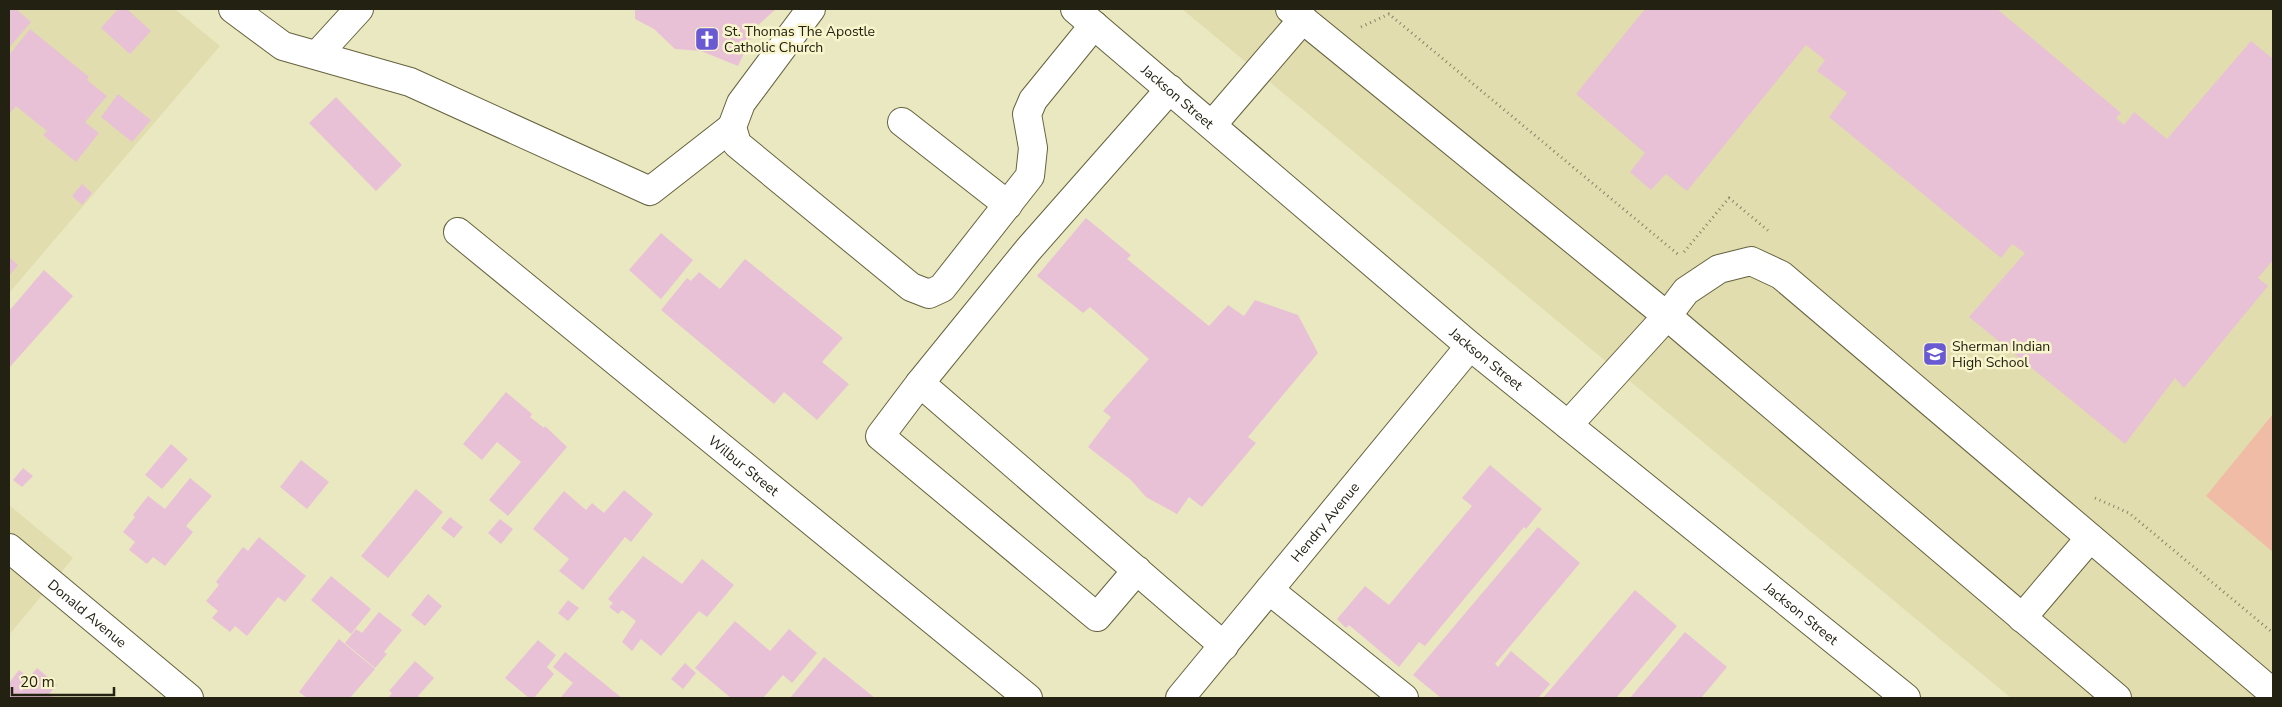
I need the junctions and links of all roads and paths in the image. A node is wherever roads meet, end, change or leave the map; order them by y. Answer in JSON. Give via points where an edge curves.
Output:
{"nodes":[{"id":1,"x":232,"y":9,"type":"edge"},
{"id":2,"x":359,"y":9,"type":"edge"},
{"id":3,"x":811,"y":9,"type":"edge"},
{"id":4,"x":1296,"y":14,"type":"edge"},
{"id":5,"x":262,"y":17,"type":"edge"},
{"id":6,"x":1085,"y":17,"type":"edge"},
{"id":7,"x":318,"y":55,"type":"junction"},
{"id":8,"x":1170,"y":89,"type":"junction"},
{"id":9,"x":902,"y":122,"type":"dead end"},
{"id":10,"x":1212,"y":125,"type":"junction"},
{"id":11,"x":732,"y":127,"type":"junction"},
{"id":12,"x":1008,"y":204,"type":"junction"},
{"id":13,"x":458,"y":232,"type":"dead end"},
{"id":14,"x":1667,"y":316,"type":"junction"},
{"id":15,"x":1470,"y":346,"type":"junction"},
{"id":16,"x":920,"y":383,"type":"junction"},
{"id":17,"x":1568,"y":425,"type":"junction"},
{"id":18,"x":2090,"y":538,"type":"junction"},
{"id":19,"x":9,"y":548,"type":"edge"},
{"id":20,"x":1137,"y":570,"type":"junction"},
{"id":21,"x":1269,"y":590,"type":"junction"},
{"id":22,"x":2022,"y":618,"type":"junction"},
{"id":23,"x":1224,"y":646,"type":"junction"},
{"id":24,"x":2273,"y":693,"type":"edge"},
{"id":25,"x":189,"y":698,"type":"edge"},
{"id":26,"x":1028,"y":698,"type":"edge"},
{"id":27,"x":1180,"y":698,"type":"edge"},
{"id":28,"x":1404,"y":698,"type":"edge"},
{"id":29,"x":1906,"y":698,"type":"edge"},
{"id":30,"x":2116,"y":698,"type":"edge"}],
"edges":[{"from":1,"to":5,"type":"street"},
{"from":2,"to":7,"type":"street"},
{"from":3,"to":11,"type":"street","via":[[741,104]]},
{"from":4,"to":10,"type":"street"},
{"from":4,"to":14,"type":"street"},
{"from":5,"to":7,"type":"street","via":[[282,46]]},
{"from":6,"to":8,"type":"street","name":"Jackson Street"},
{"from":6,"to":12,"type":"street","via":[[1027,114],[1033,148],[1030,176]]},
{"from":7,"to":11,"type":"street","via":[[410,82],[650,191]]},
{"from":8,"to":10,"type":"street","name":"Jackson Street"},
{"from":8,"to":16,"type":"street","via":[[1028,250]]},
{"from":9,"to":12,"type":"street"},
{"from":10,"to":15,"type":"street","name":"Jackson Street"},
{"from":11,"to":12,"type":"street","via":[[737,144],[911,287],[929,294],[942,288]]},
{"from":13,"to":26,"type":"street","name":"Wilbur Street"},
{"from":14,"to":17,"type":"street"},
{"from":14,"to":18,"type":"street","via":[[1686,291],[1731,265],[1751,261],[1781,276]]},
{"from":14,"to":22,"type":"street"},
{"from":15,"to":17,"type":"street","name":"Jackson Street"},
{"from":15,"to":21,"type":"street","name":"Hendry Avenue"},
{"from":16,"to":20,"type":"street"},
{"from":16,"to":20,"type":"street","via":[[880,436],[1097,617]]},
{"from":17,"to":29,"type":"street","name":"Jackson Street"},
{"from":18,"to":22,"type":"street"},
{"from":18,"to":24,"type":"street"},
{"from":19,"to":25,"type":"street","name":"Donald Avenue"},
{"from":20,"to":23,"type":"street"},
{"from":21,"to":23,"type":"street","name":"Hendry Avenue"},
{"from":21,"to":28,"type":"street"},
{"from":22,"to":30,"type":"street"},
{"from":23,"to":27,"type":"street","name":"Hendry Avenue"}]}
